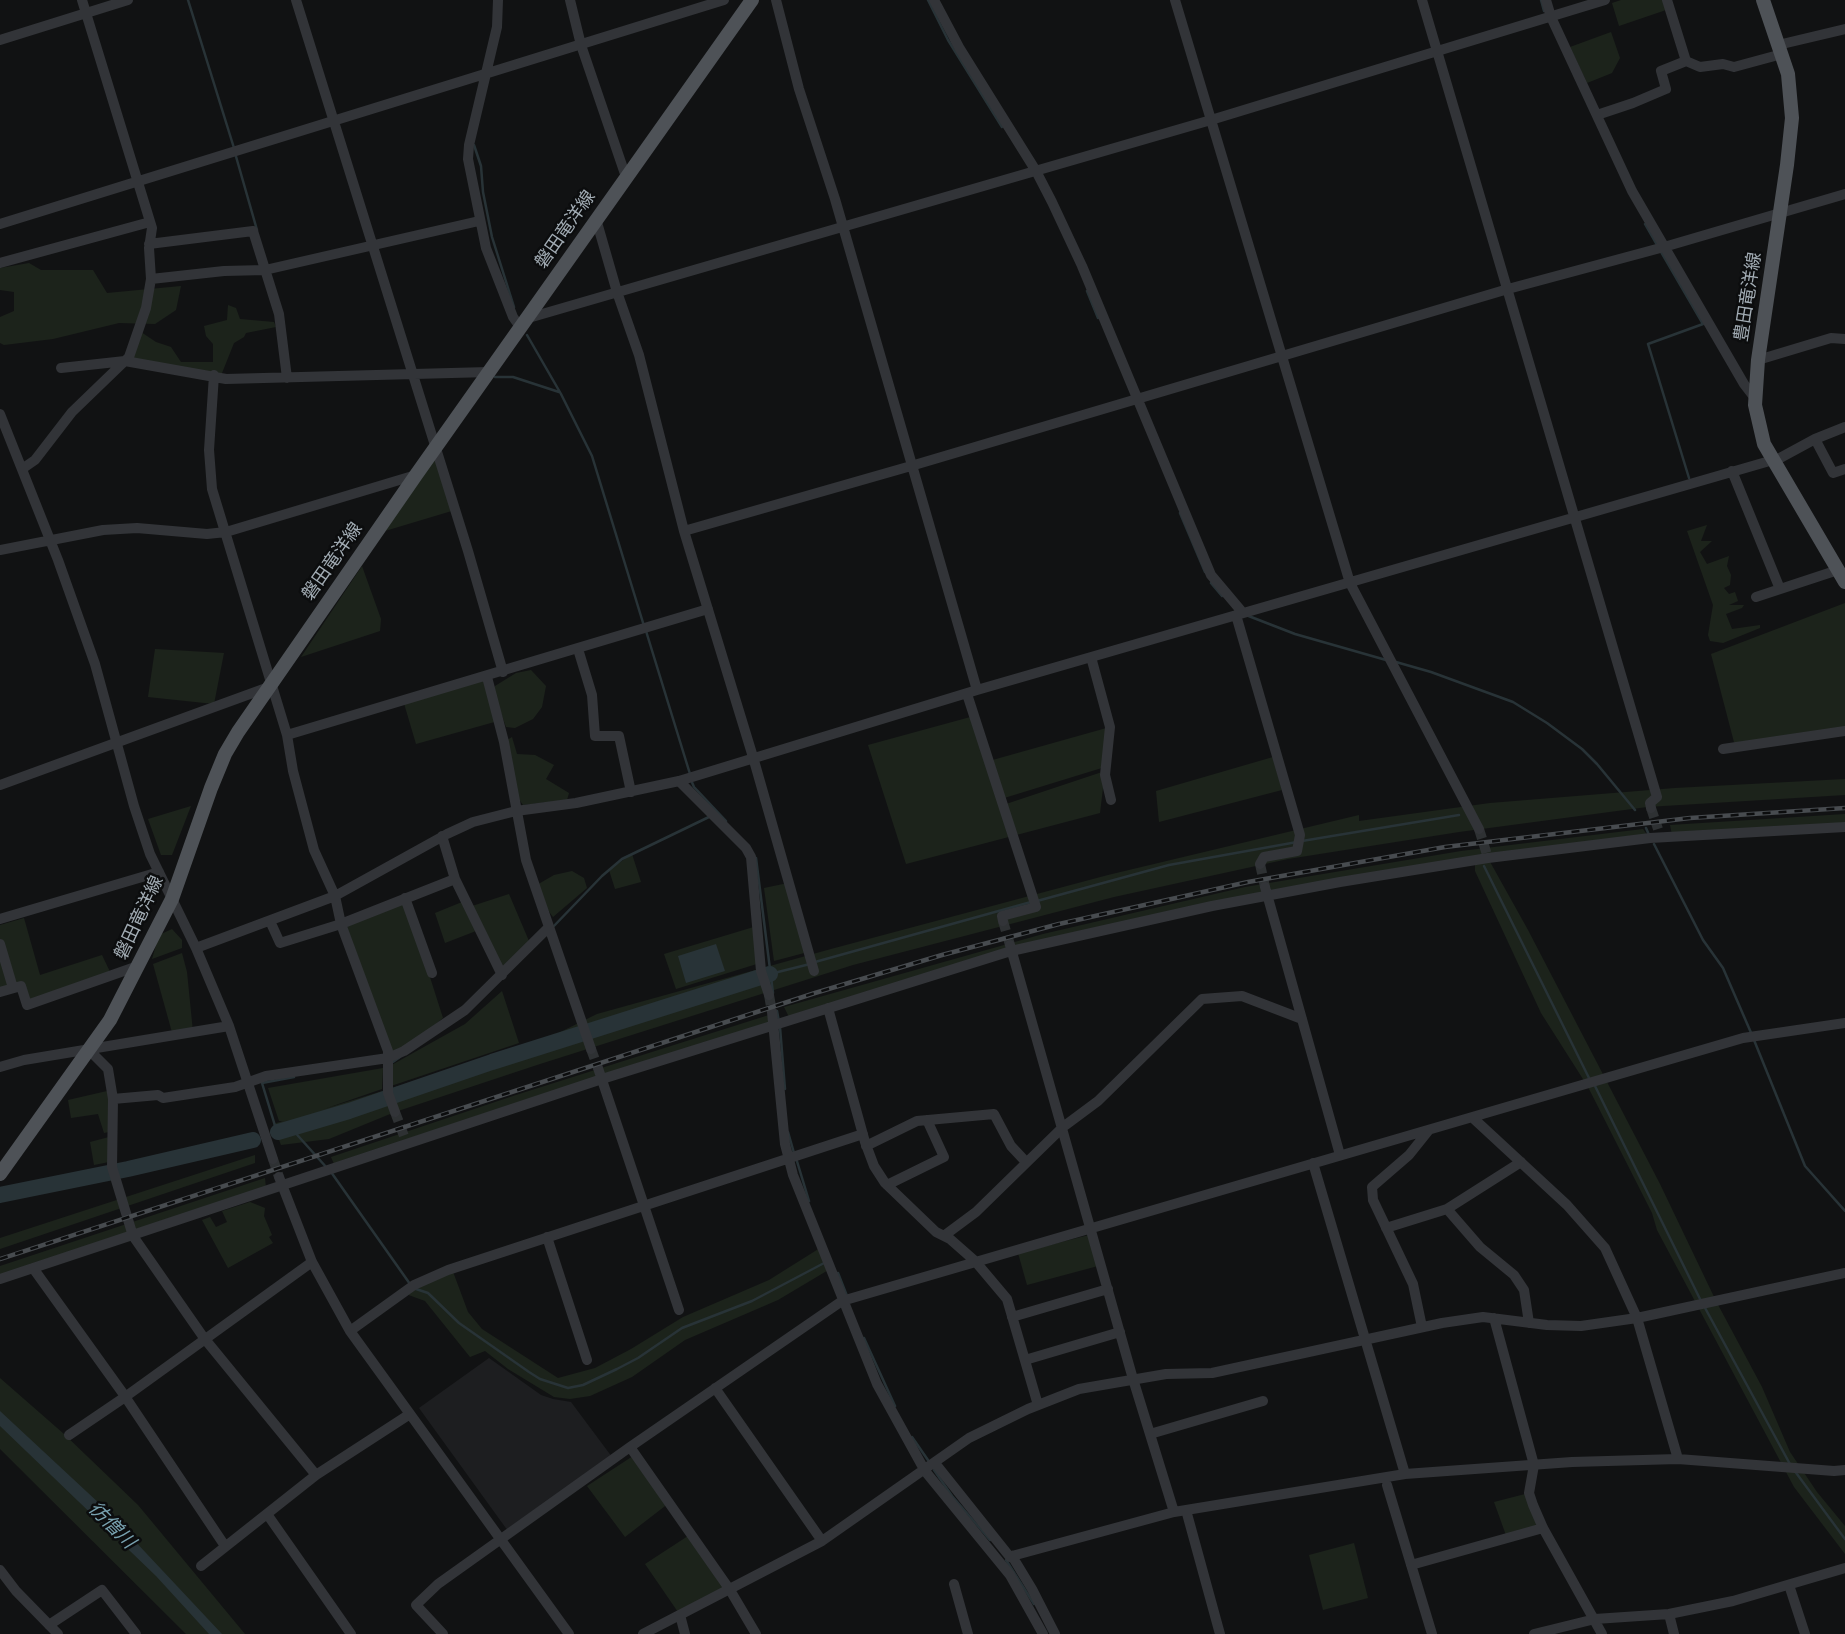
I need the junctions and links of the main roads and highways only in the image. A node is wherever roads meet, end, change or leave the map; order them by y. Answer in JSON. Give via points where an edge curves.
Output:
{"nodes":[{"id":1,"x":752,"y":0,"type":"edge"},
{"id":2,"x":1763,"y":0,"type":"edge"},
{"id":3,"x":1841,"y":576,"type":"edge"},
{"id":4,"x":0,"y":1174,"type":"edge"}],
"edges":[{"from":1,"to":4,"type":"main road","name":"磐田竜洋線","via":[[416,475],[225,754],[172,899],[110,1020]]},
{"from":2,"to":3,"type":"main road","name":"豊田竜洋線","via":[[1789,81],[1792,118],[1754,397],[1758,424],[1772,460]]}]}
